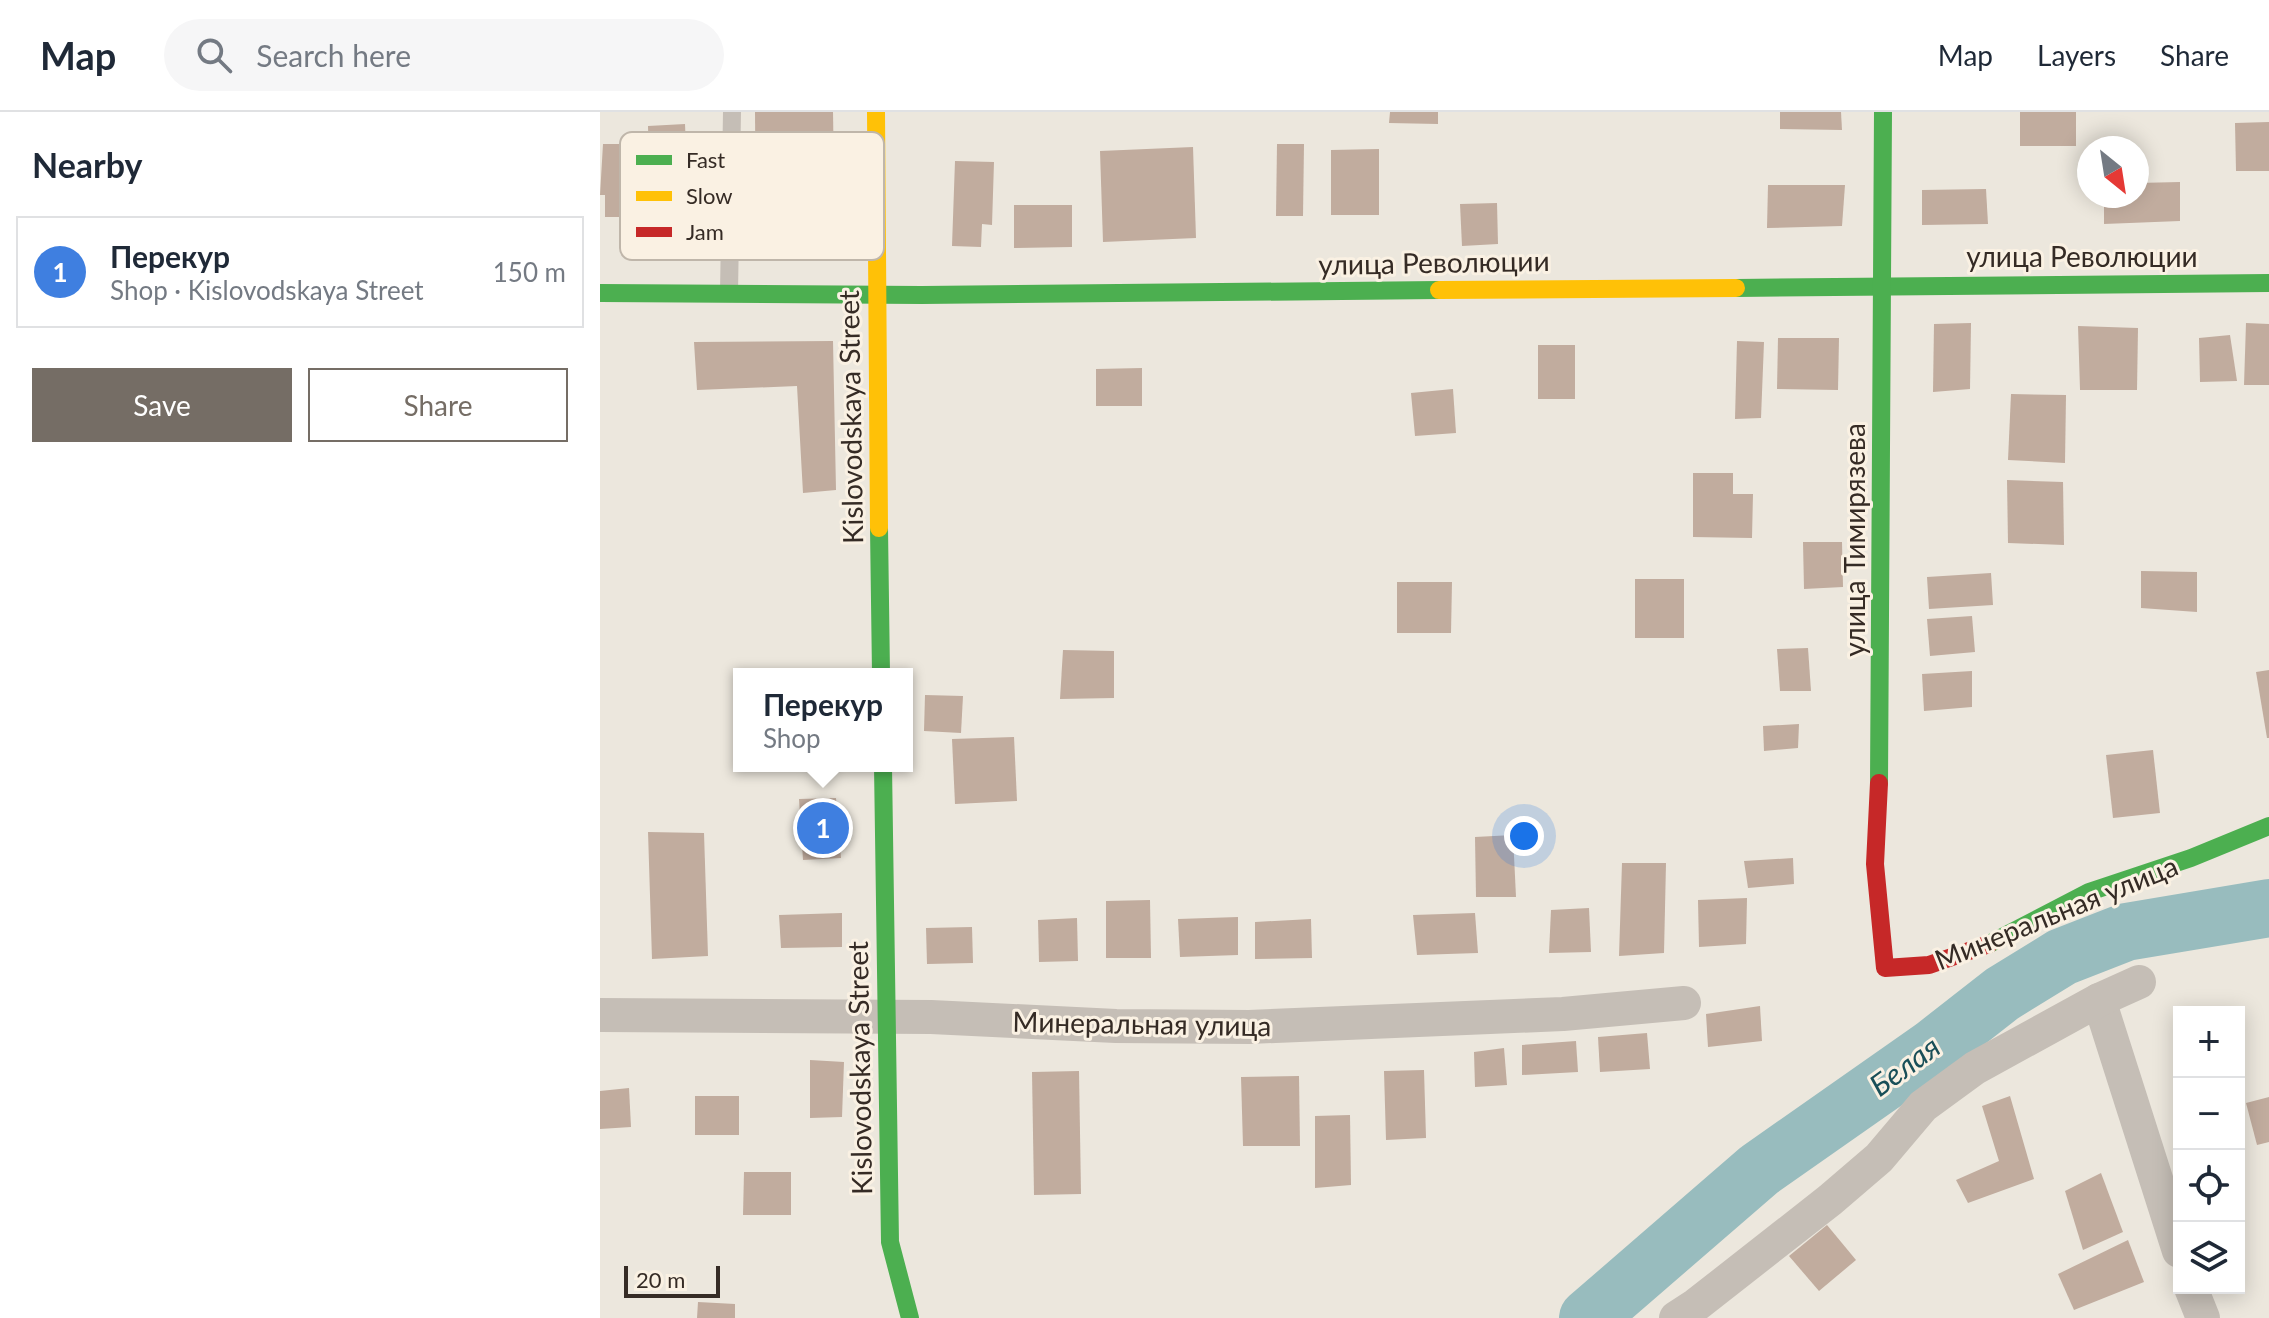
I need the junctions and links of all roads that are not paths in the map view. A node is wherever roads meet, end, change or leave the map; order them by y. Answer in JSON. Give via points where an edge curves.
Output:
{"nodes":[{"id":1,"x":732,"y":112,"type":"edge"},
{"id":2,"x":876,"y":112,"type":"edge"},
{"id":3,"x":1883,"y":112,"type":"edge"},
{"id":4,"x":732,"y":132,"type":"edge"},
{"id":5,"x":876,"y":132,"type":"edge"},
{"id":6,"x":730,"y":260,"type":"edge"},
{"id":7,"x":877,"y":260,"type":"edge"},
{"id":8,"x":2269,"y":283,"type":"edge"},
{"id":9,"x":1883,"y":286,"type":"junction"},
{"id":10,"x":600,"y":293,"type":"edge"},
{"id":11,"x":729,"y":293,"type":"junction"},
{"id":12,"x":877,"y":295,"type":"junction"},
{"id":13,"x":881,"y":668,"type":"edge"},
{"id":14,"x":883,"y":772,"type":"edge"},
{"id":15,"x":2269,"y":826,"type":"edge"},
{"id":16,"x":1885,"y":968,"type":"joint"},
{"id":17,"x":2139,"y":982,"type":"dead end"},
{"id":18,"x":2099,"y":1000,"type":"junction"},
{"id":19,"x":1684,"y":1003,"type":"dead end"},
{"id":20,"x":600,"y":1015,"type":"edge"},
{"id":21,"x":887,"y":1017,"type":"junction"},
{"id":22,"x":2173,"y":1232,"type":"edge"},
{"id":23,"x":2193,"y":1294,"type":"edge"},
{"id":24,"x":910,"y":1318,"type":"edge"},
{"id":25,"x":1676,"y":1318,"type":"edge"},
{"id":26,"x":2203,"y":1318,"type":"edge"}],
"edges":[{"from":1,"to":4,"type":"lane"},
{"from":2,"to":5,"type":"street","name":"Kislovodskaya Street"},
{"from":3,"to":9,"type":"street","name":"улица Тимирязева"},
{"from":6,"to":11,"type":"lane"},
{"from":7,"to":12,"type":"street","name":"Kislovodskaya Street"},
{"from":8,"to":9,"type":"street","name":"улица Революции"},
{"from":9,"to":12,"type":"street","name":"улица Революции"},
{"from":9,"to":16,"type":"street","name":"улица Тимирязева","via":[[1881,740],[1875,864]]},
{"from":10,"to":11,"type":"street","name":"улица Революции"},
{"from":11,"to":12,"type":"street","name":"улица Революции"},
{"from":12,"to":13,"type":"street","name":"Kislovodskaya Street"},
{"from":14,"to":21,"type":"street","name":"Kislovodskaya Street"},
{"from":15,"to":16,"type":"street","name":"Минеральная улица","via":[[2089,892],[1991,943],[1929,965]]},
{"from":17,"to":18,"type":"street"},
{"from":18,"to":22,"type":"street"},
{"from":18,"to":25,"type":"street","via":[[1975,1068],[1923,1106],[1879,1158]]},
{"from":19,"to":21,"type":"street","name":"Минеральная улица","via":[[1563,1014],[1249,1027]]},
{"from":20,"to":21,"type":"street","name":"Минеральная улица"},
{"from":21,"to":24,"type":"street","name":"Kislovodskaya Street","via":[[890,1242]]},
{"from":23,"to":26,"type":"street"}]}
